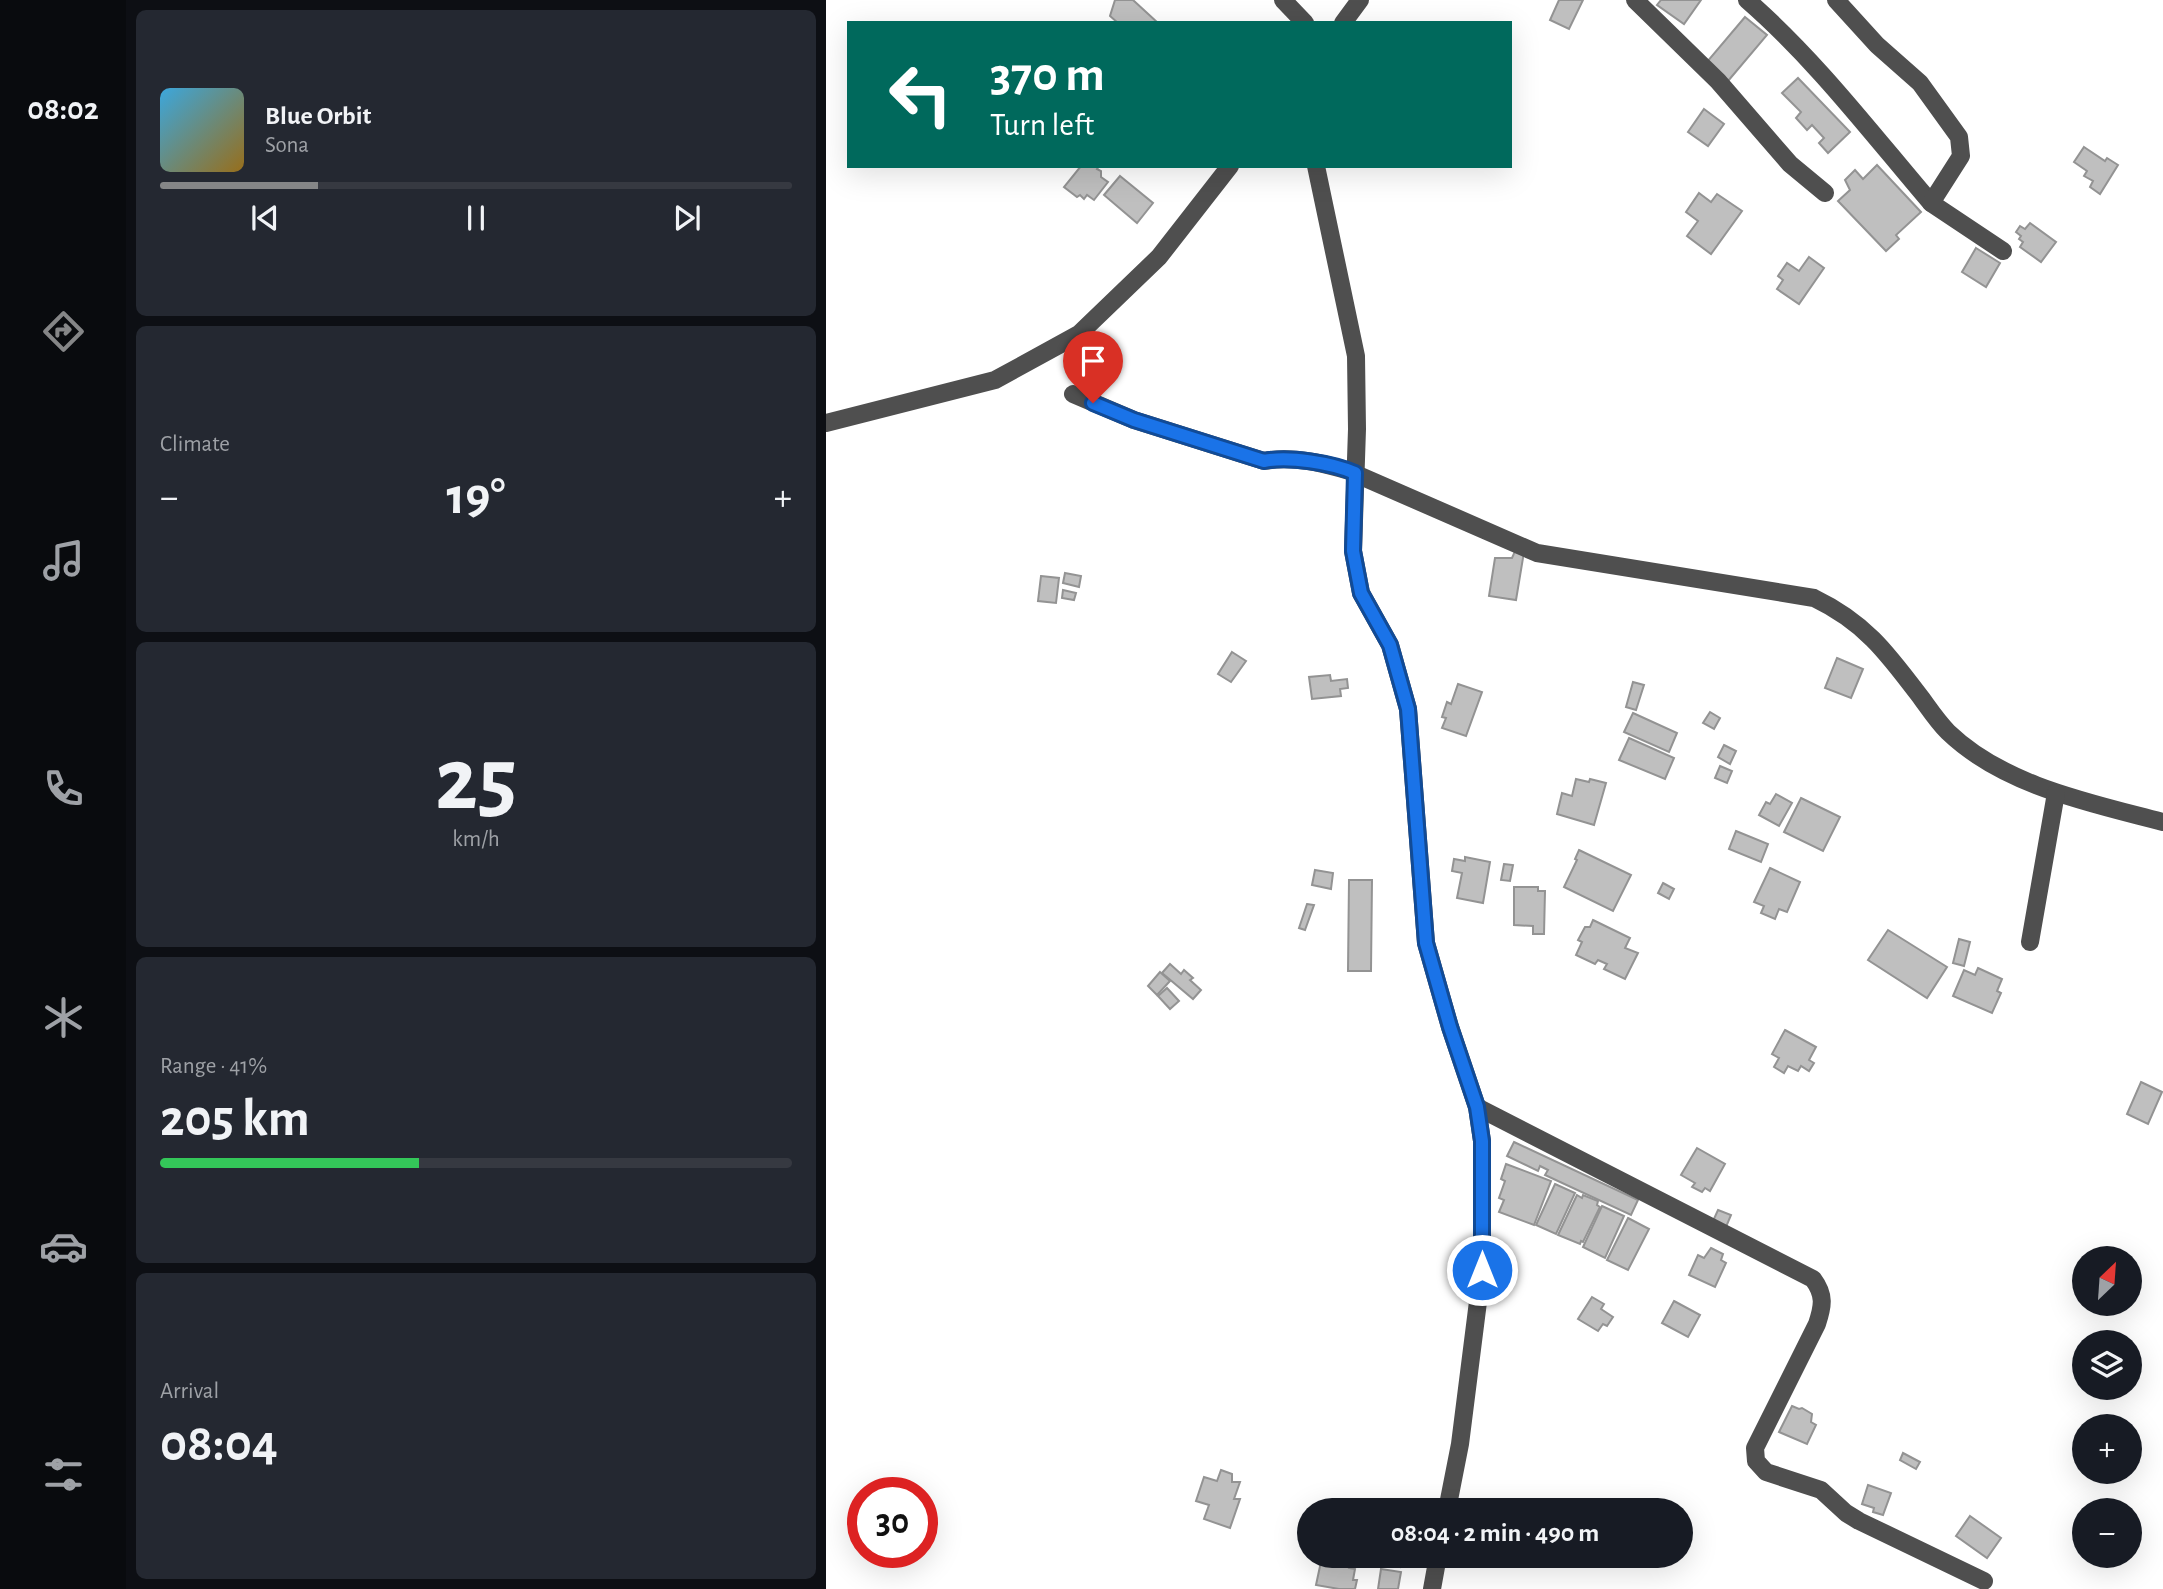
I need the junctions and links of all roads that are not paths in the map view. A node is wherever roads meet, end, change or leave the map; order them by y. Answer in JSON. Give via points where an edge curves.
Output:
{"nodes":[{"id":1,"x":1283,"y":0,"type":"edge"},
{"id":2,"x":1360,"y":0,"type":"edge"},
{"id":3,"x":1635,"y":0,"type":"edge"},
{"id":4,"x":1747,"y":0,"type":"edge"},
{"id":5,"x":1836,"y":0,"type":"edge"},
{"id":6,"x":1303,"y":21,"type":"edge"},
{"id":7,"x":1344,"y":21,"type":"edge"},
{"id":8,"x":1228,"y":168,"type":"edge"},
{"id":9,"x":1316,"y":168,"type":"edge"},
{"id":10,"x":1825,"y":193,"type":"dead end"},
{"id":11,"x":1931,"y":203,"type":"junction"},
{"id":12,"x":2003,"y":251,"type":"dead end"},
{"id":13,"x":1073,"y":394,"type":"dead end"},
{"id":14,"x":826,"y":423,"type":"edge"},
{"id":15,"x":1355,"y":473,"type":"junction"},
{"id":16,"x":2056,"y":793,"type":"junction"},
{"id":17,"x":2163,"y":822,"type":"edge"},
{"id":18,"x":2031,"y":942,"type":"dead end"},
{"id":19,"x":1477,"y":1107,"type":"junction"},
{"id":20,"x":1449,"y":1498,"type":"edge"},
{"id":21,"x":1436,"y":1568,"type":"edge"},
{"id":22,"x":1984,"y":1581,"type":"dead end"},
{"id":23,"x":1432,"y":1589,"type":"edge"}],
"edges":[{"from":1,"to":6,"type":"street"},
{"from":2,"to":7,"type":"street"},
{"from":3,"to":10,"type":"street","via":[[1718,81],[1790,164]]},
{"from":4,"to":11,"type":"street","via":[[1843,99]]},
{"from":5,"to":11,"type":"street","via":[[1920,83],[1959,137],[1961,156]]},
{"from":8,"to":14,"type":"street","via":[[1159,257],[1079,334],[995,380]]},
{"from":9,"to":15,"type":"street","via":[[1356,356]]},
{"from":11,"to":12,"type":"street"},
{"from":13,"to":15,"type":"street","via":[[1134,420],[1264,461],[1331,465]]},
{"from":15,"to":16,"type":"street","via":[[1537,553],[1814,598],[1836,608],[1877,640],[1947,731],[1978,757]]},
{"from":15,"to":19,"type":"street","via":[[1353,551],[1361,593],[1390,645],[1408,709],[1426,943]]},
{"from":16,"to":17,"type":"street"},
{"from":16,"to":18,"type":"street"},
{"from":19,"to":20,"type":"street","via":[[1482,1141],[1482,1270]]},
{"from":19,"to":22,"type":"street","via":[[1813,1279],[1824,1304],[1755,1448],[1756,1461],[1766,1472],[1821,1490],[1859,1521]]},
{"from":21,"to":23,"type":"street"}]}
